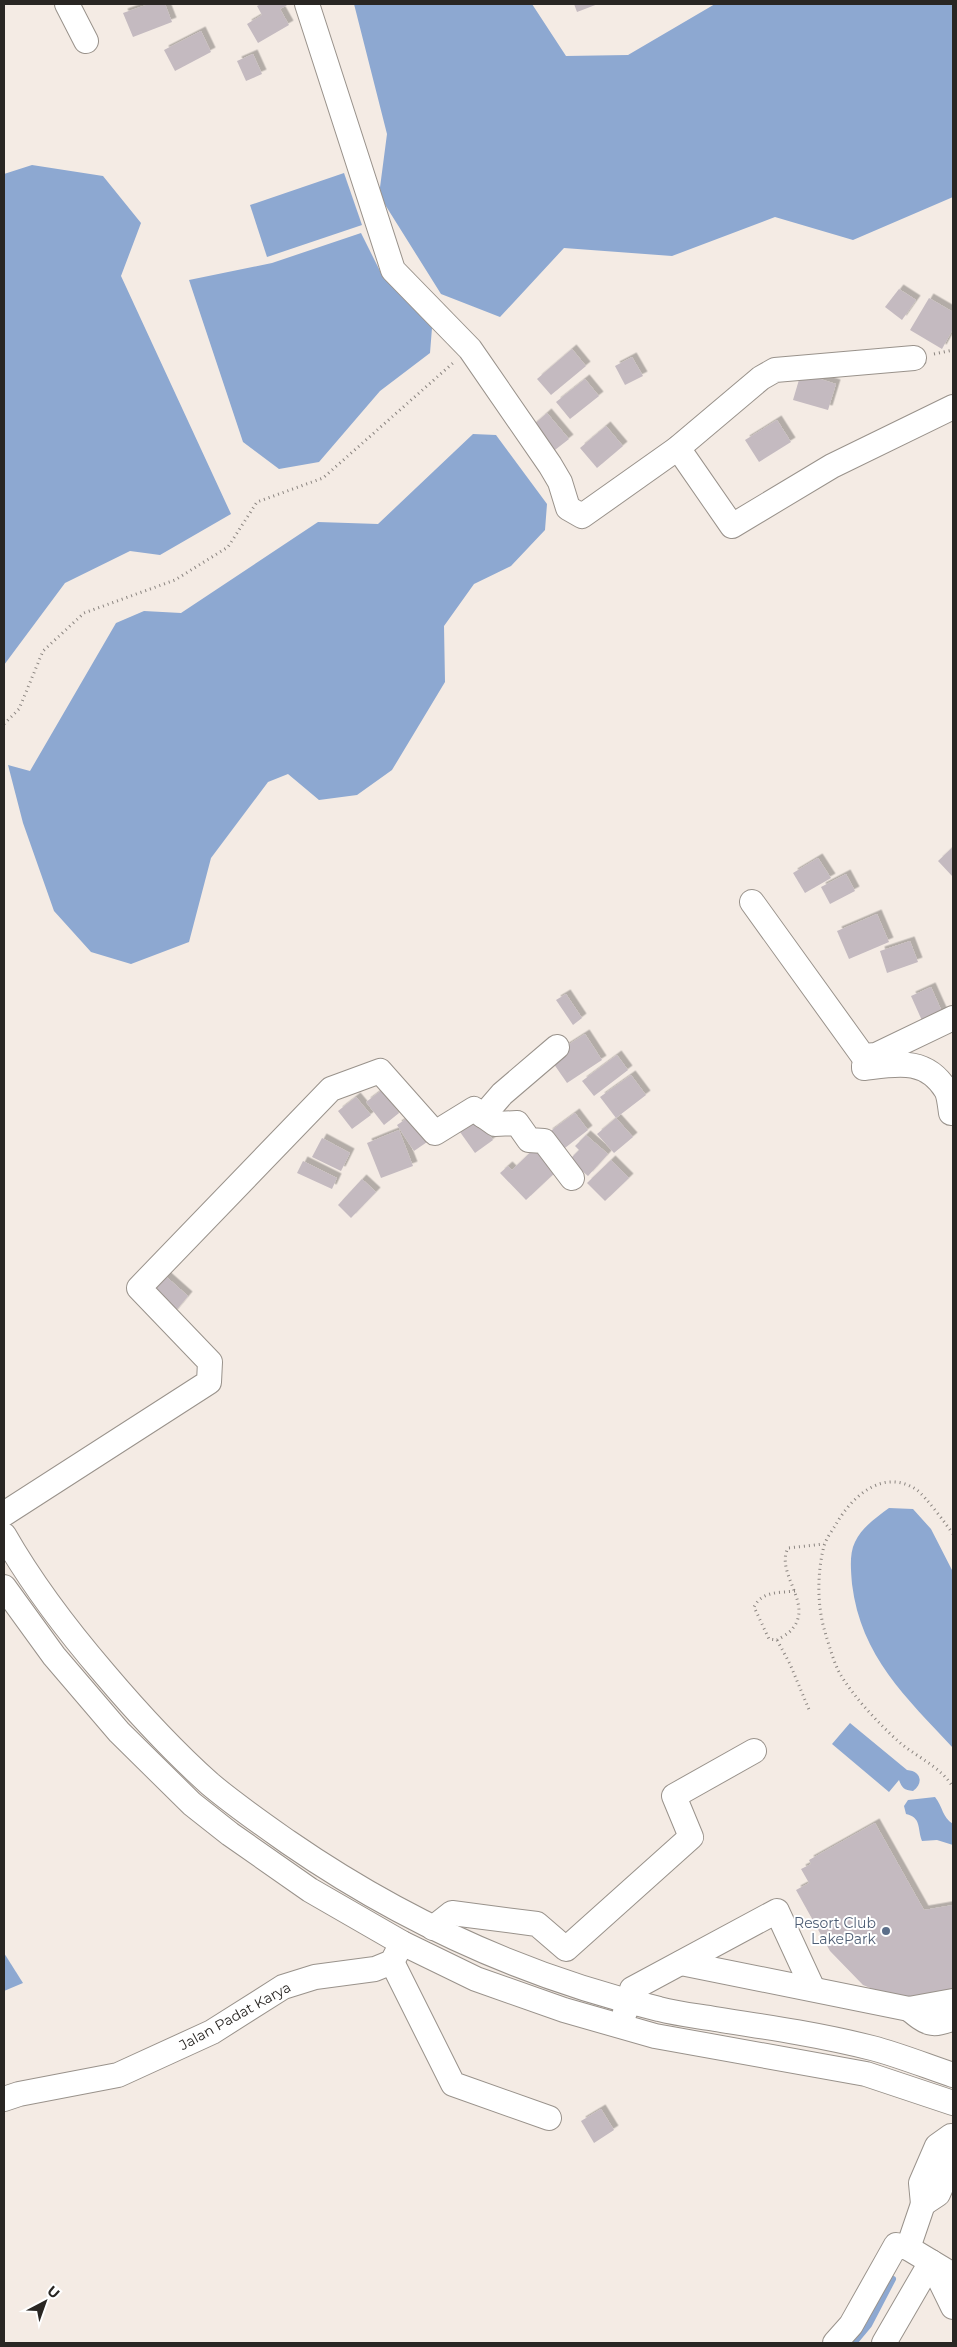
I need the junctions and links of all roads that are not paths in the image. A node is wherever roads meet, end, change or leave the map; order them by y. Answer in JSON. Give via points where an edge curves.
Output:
{"nodes":[{"id":1,"x":67,"y":4,"type":"edge"},
{"id":2,"x":307,"y":4,"type":"edge"},
{"id":3,"x":86,"y":41,"type":"dead end"},
{"id":4,"x":914,"y":358,"type":"dead end"},
{"id":5,"x":953,"y":406,"type":"edge"},
{"id":6,"x":678,"y":448,"type":"junction"},
{"id":7,"x":752,"y":902,"type":"dead end"},
{"id":8,"x":953,"y":1018,"type":"edge"},
{"id":9,"x":557,"y":1047,"type":"dead end"},
{"id":10,"x":863,"y":1056,"type":"junction"},
{"id":11,"x":951,"y":1113,"type":"dead end"},
{"id":12,"x":483,"y":1116,"type":"junction"},
{"id":13,"x":572,"y":1178,"type":"dead end"},
{"id":14,"x":4,"y":1514,"type":"edge"},
{"id":15,"x":4,"y":1535,"type":"edge"},
{"id":16,"x":4,"y":1587,"type":"edge"},
{"id":17,"x":754,"y":1751,"type":"dead end"},
{"id":18,"x":210,"y":1784,"type":"junction"},
{"id":19,"x":192,"y":1804,"type":"junction"},
{"id":20,"x":433,"y":1928,"type":"junction"},
{"id":21,"x":397,"y":1952,"type":"junction"},
{"id":22,"x":681,"y":1963,"type":"junction"},
{"id":23,"x":814,"y":1989,"type":"junction"},
{"id":24,"x":628,"y":2000,"type":"junction"},
{"id":25,"x":953,"y":2001,"type":"edge"},
{"id":26,"x":908,"y":2009,"type":"junction"},
{"id":27,"x":953,"y":2018,"type":"edge"},
{"id":28,"x":621,"y":2026,"type":"junction"},
{"id":29,"x":953,"y":2075,"type":"edge"},
{"id":30,"x":4,"y":2100,"type":"edge"},
{"id":31,"x":953,"y":2103,"type":"edge"},
{"id":32,"x":549,"y":2118,"type":"dead end"},
{"id":33,"x":953,"y":2137,"type":"edge"},
{"id":34,"x":953,"y":2159,"type":"edge"},
{"id":35,"x":923,"y":2204,"type":"junction"},
{"id":36,"x":902,"y":2247,"type":"junction"},
{"id":37,"x":931,"y":2262,"type":"junction"},
{"id":38,"x":953,"y":2275,"type":"edge"},
{"id":39,"x":953,"y":2307,"type":"edge"},
{"id":40,"x":835,"y":2343,"type":"edge"},
{"id":41,"x":884,"y":2343,"type":"edge"}],
"edges":[{"from":1,"to":3,"type":"street"},
{"from":2,"to":6,"type":"street","via":[[393,270],[470,349],[550,465],[560,482],[568,508],[582,516]]},
{"from":4,"to":6,"type":"street","via":[[775,370],[760,378]]},
{"from":5,"to":6,"type":"street","via":[[832,466],[732,526]]},
{"from":7,"to":10,"type":"street"},
{"from":8,"to":10,"type":"street","via":[[876,1055]]},
{"from":9,"to":12,"type":"street","via":[[502,1094]]},
{"from":10,"to":11,"type":"street","via":[[864,1068],[904,1063],[927,1069],[946,1090]]},
{"from":12,"to":13,"type":"street","via":[[495,1124],[517,1123],[529,1140],[544,1141]]},
{"from":12,"to":14,"type":"street","via":[[474,1109],[435,1133],[380,1071],[331,1089],[139,1288],[210,1362],[208,1382]]},
{"from":15,"to":18,"type":"street","via":[[21,1565],[75,1639],[139,1713]]},
{"from":16,"to":19,"type":"street","via":[[54,1656],[113,1725]]},
{"from":17,"to":20,"type":"street","via":[[674,1796],[691,1837],[566,1949],[537,1924],[452,1913]]},
{"from":18,"to":19,"type":"street"},
{"from":18,"to":20,"type":"street","via":[[325,1867]]},
{"from":19,"to":21,"type":"street"},
{"from":20,"to":24,"type":"street","via":[[487,1954]]},
{"from":21,"to":28,"type":"street","via":[[564,2010]]},
{"from":21,"to":30,"type":"street","name":"Jalan Padat Karya","via":[[375,1969],[315,1977],[283,1987],[212,2032],[118,2075],[19,2094]]},
{"from":21,"to":32,"type":"street","via":[[453,2084]]},
{"from":22,"to":23,"type":"street"},
{"from":22,"to":23,"type":"street","via":[[777,1911]]},
{"from":22,"to":24,"type":"street","via":[[632,1989]]},
{"from":23,"to":26,"type":"street"},
{"from":24,"to":28,"type":"street"},
{"from":24,"to":29,"type":"street","via":[[661,2010],[873,2048]]},
{"from":25,"to":26,"type":"street"},
{"from":26,"to":27,"type":"street","via":[[924,2022],[939,2025]]},
{"from":28,"to":31,"type":"street","via":[[655,2036],[866,2074]]},
{"from":33,"to":35,"type":"street","via":[[937,2146],[920,2183]]},
{"from":34,"to":35,"type":"street","via":[[938,2194]]},
{"from":35,"to":36,"type":"street"},
{"from":36,"to":37,"type":"street"},
{"from":36,"to":40,"type":"street","via":[[851,2325]]},
{"from":37,"to":38,"type":"street"},
{"from":37,"to":39,"type":"street"},
{"from":37,"to":41,"type":"street"}]}
